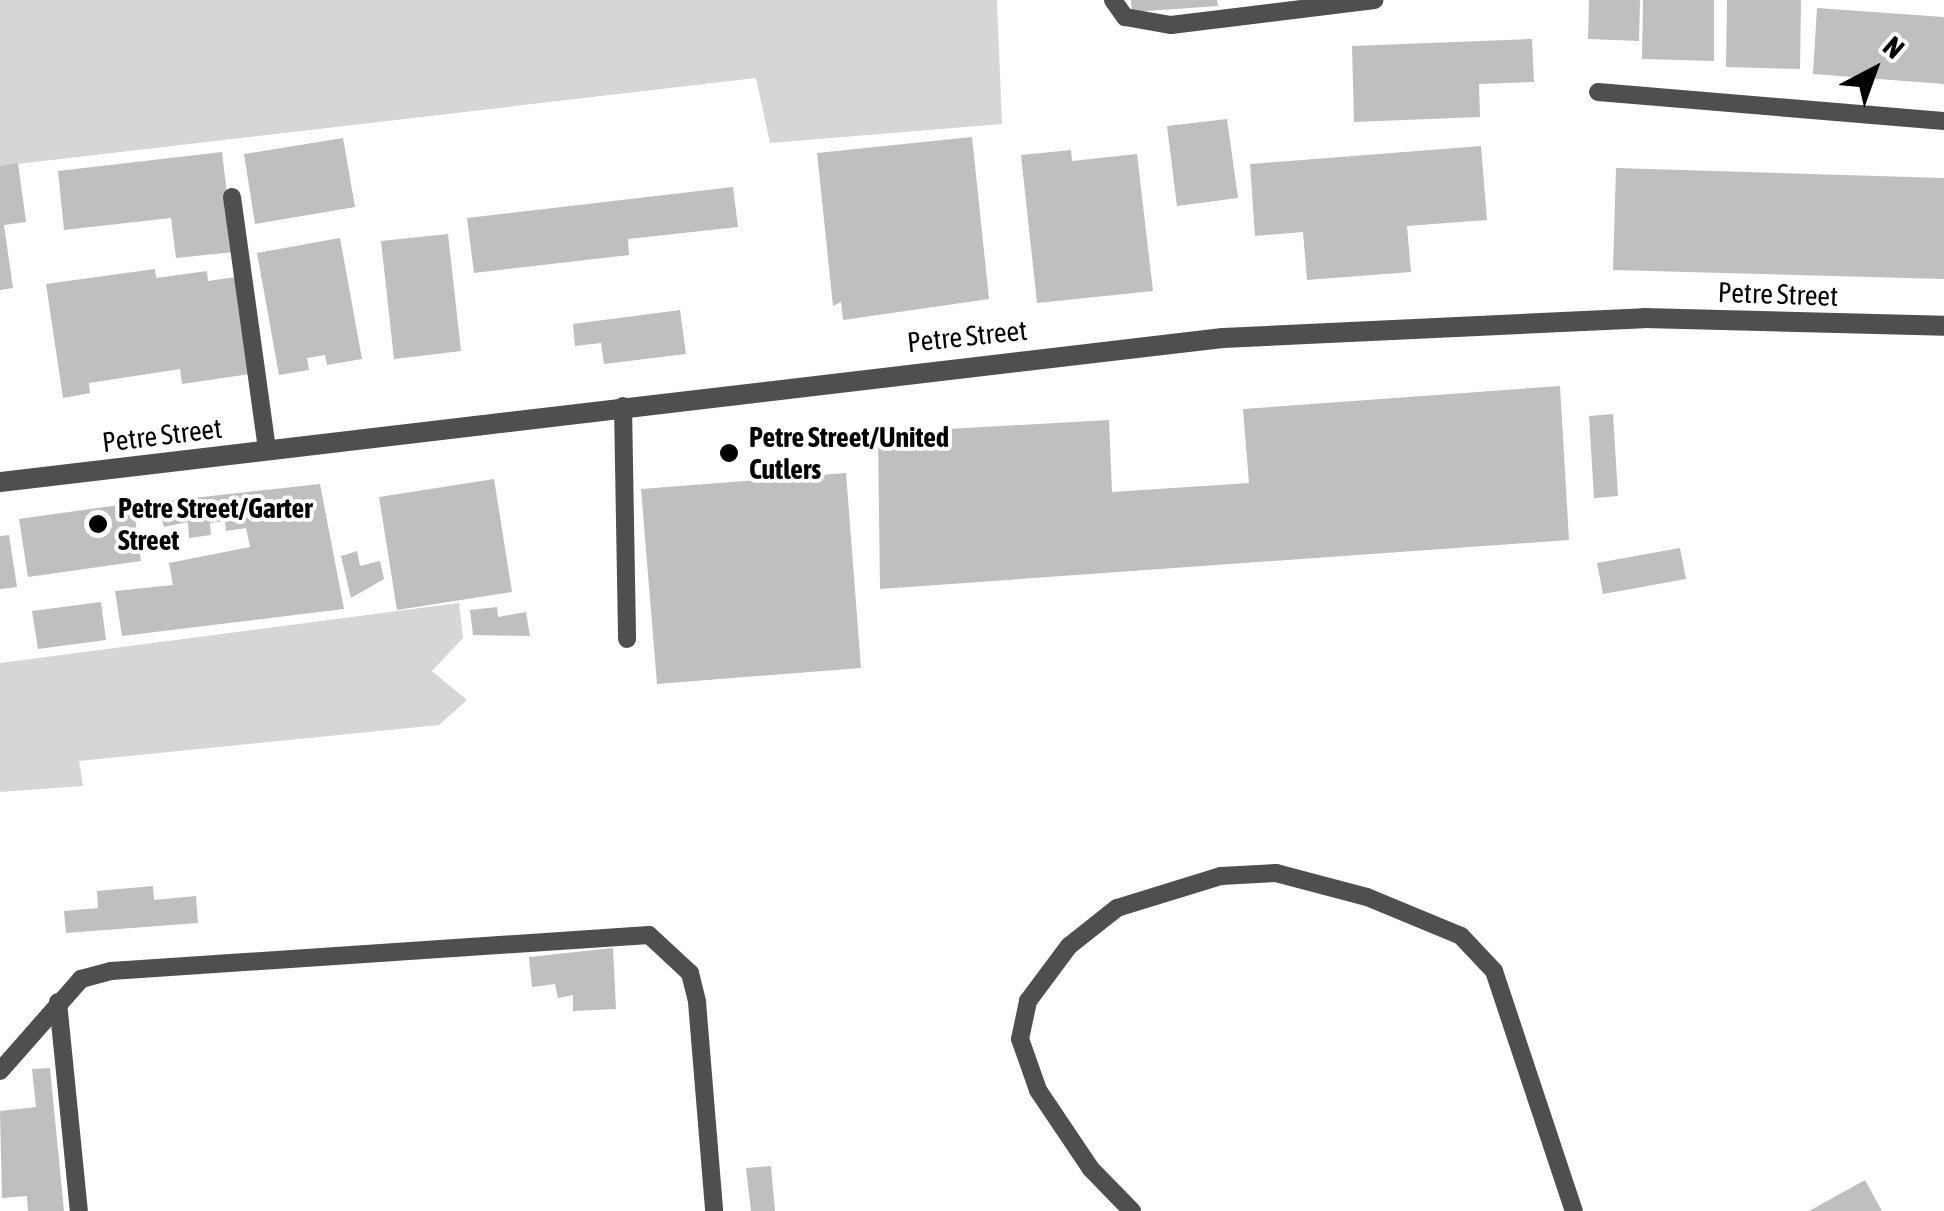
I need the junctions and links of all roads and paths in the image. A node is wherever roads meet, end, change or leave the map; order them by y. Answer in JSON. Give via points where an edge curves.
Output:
{"nodes":[{"id":1,"x":1113,"y":0,"type":"edge"},
{"id":2,"x":1374,"y":0,"type":"edge"},
{"id":3,"x":1598,"y":92,"type":"dead end"},
{"id":4,"x":1944,"y":121,"type":"edge"},
{"id":5,"x":232,"y":198,"type":"dead end"},
{"id":6,"x":1944,"y":326,"type":"edge"},
{"id":7,"x":623,"y":406,"type":"junction"},
{"id":8,"x":267,"y":450,"type":"junction"},
{"id":9,"x":0,"y":482,"type":"edge"},
{"id":10,"x":626,"y":639,"type":"dead end"},
{"id":11,"x":58,"y":1002,"type":"junction"},
{"id":12,"x":0,"y":1070,"type":"edge"},
{"id":13,"x":79,"y":1211,"type":"edge"},
{"id":14,"x":714,"y":1211,"type":"edge"},
{"id":15,"x":1132,"y":1211,"type":"edge"},
{"id":16,"x":1574,"y":1211,"type":"edge"}],
"edges":[{"from":1,"to":2,"type":"lane","via":[[1125,17],[1171,24]]},
{"from":3,"to":4,"type":"lane"},
{"from":5,"to":8,"type":"lane"},
{"from":6,"to":7,"type":"street","name":"Petre Street","via":[[1644,318],[1223,338]]},
{"from":7,"to":8,"type":"street","name":"Petre Street"},
{"from":7,"to":10,"type":"lane"},
{"from":8,"to":9,"type":"street","name":"Petre Street"},
{"from":11,"to":12,"type":"lane"},
{"from":11,"to":13,"type":"lane"},
{"from":11,"to":14,"type":"lane","via":[[82,979],[111,972],[649,935],[690,973],[697,1002]]},
{"from":15,"to":16,"type":"lane","via":[[1090,1169],[1038,1090],[1020,1039],[1028,1001],[1069,946],[1117,908],[1221,876],[1276,872],[1368,897],[1461,936],[1494,972]]}]}
